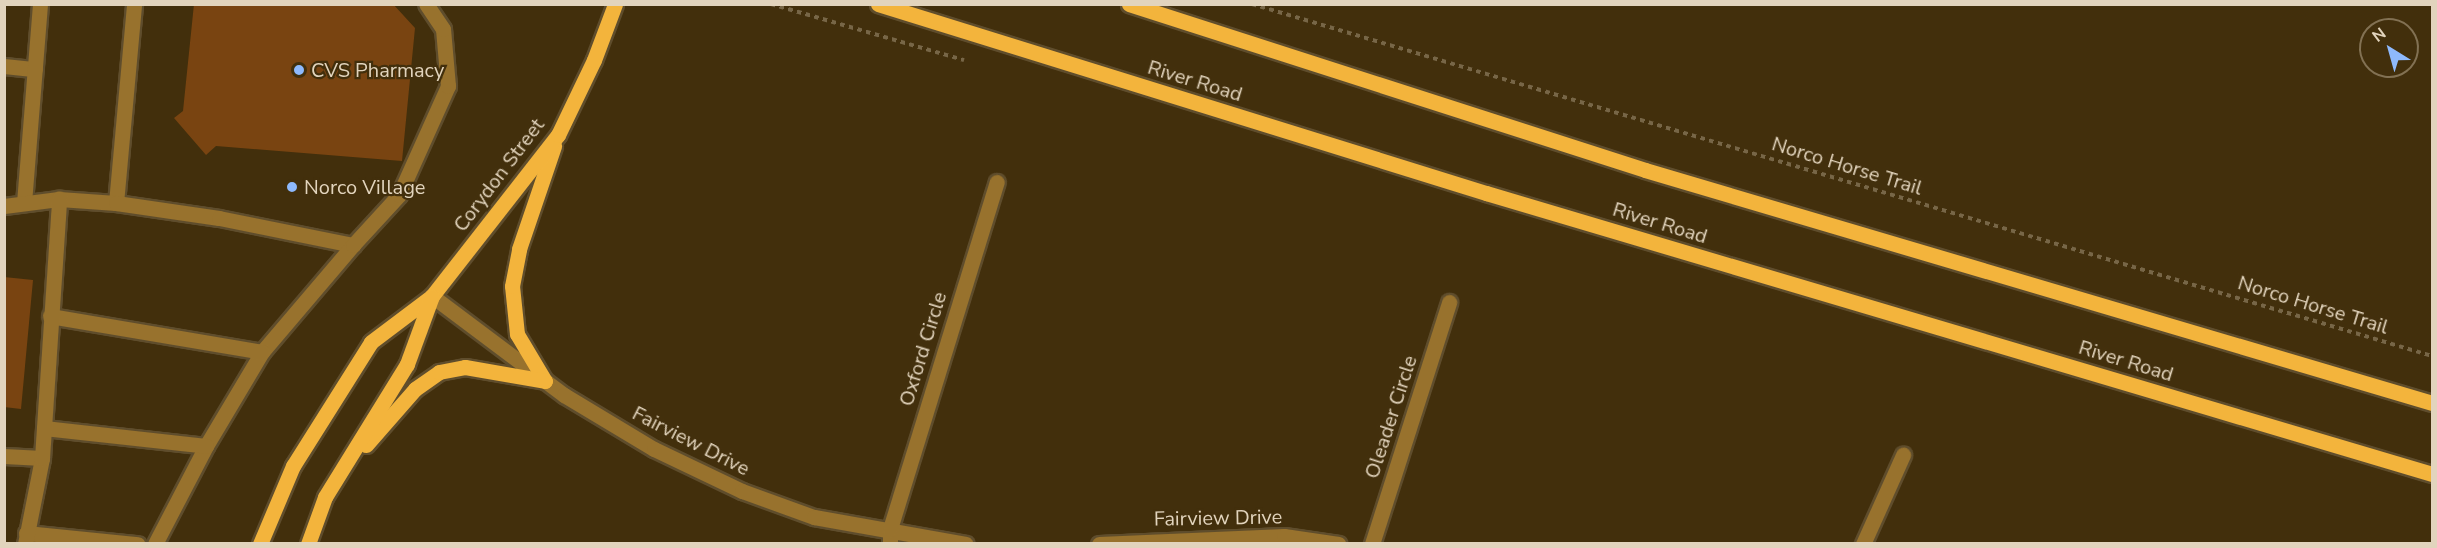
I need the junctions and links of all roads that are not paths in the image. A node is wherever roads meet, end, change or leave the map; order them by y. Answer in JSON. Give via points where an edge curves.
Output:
{"nodes":[{"id":1,"x":40,"y":4,"type":"edge"},
{"id":2,"x":134,"y":4,"type":"edge"},
{"id":3,"x":426,"y":4,"type":"edge"},
{"id":4,"x":615,"y":4,"type":"edge"},
{"id":5,"x":878,"y":4,"type":"edge"},
{"id":6,"x":1129,"y":4,"type":"edge"},
{"id":7,"x":4,"y":66,"type":"edge"},
{"id":8,"x":35,"y":69,"type":"junction"},
{"id":9,"x":558,"y":135,"type":"junction"},
{"id":10,"x":997,"y":182,"type":"dead end"},
{"id":11,"x":59,"y":199,"type":"junction"},
{"id":12,"x":24,"y":203,"type":"junction"},
{"id":13,"x":116,"y":203,"type":"junction"},
{"id":14,"x":4,"y":206,"type":"edge"},
{"id":15,"x":353,"y":245,"type":"junction"},
{"id":16,"x":432,"y":296,"type":"junction"},
{"id":17,"x":1449,"y":302,"type":"dead end"},
{"id":18,"x":50,"y":316,"type":"junction"},
{"id":19,"x":262,"y":352,"type":"junction"},
{"id":20,"x":545,"y":381,"type":"junction"},
{"id":21,"x":2433,"y":403,"type":"edge"},
{"id":22,"x":44,"y":428,"type":"junction"},
{"id":23,"x":206,"y":446,"type":"junction"},
{"id":24,"x":1902,"y":455,"type":"dead end"},
{"id":25,"x":4,"y":456,"type":"edge"},
{"id":26,"x":42,"y":458,"type":"junction"},
{"id":27,"x":2433,"y":474,"type":"edge"},
{"id":28,"x":325,"y":497,"type":"junction"},
{"id":29,"x":890,"y":536,"type":"edge"},
{"id":30,"x":25,"y":538,"type":"edge"},
{"id":31,"x":137,"y":543,"type":"edge"},
{"id":32,"x":155,"y":543,"type":"edge"},
{"id":33,"x":260,"y":543,"type":"edge"},
{"id":34,"x":308,"y":543,"type":"edge"},
{"id":35,"x":966,"y":543,"type":"edge"},
{"id":36,"x":1099,"y":543,"type":"edge"},
{"id":37,"x":1338,"y":543,"type":"edge"},
{"id":38,"x":1372,"y":543,"type":"edge"},
{"id":39,"x":1863,"y":543,"type":"edge"}],
"edges":[{"from":1,"to":8,"type":"street"},
{"from":2,"to":13,"type":"street"},
{"from":3,"to":15,"type":"street","via":[[443,29],[448,86],[399,195]]},
{"from":4,"to":9,"type":"main road","name":"Corydon Street","via":[[594,60]]},
{"from":5,"to":27,"type":"main road","name":"River Road","via":[[1497,196]]},
{"from":6,"to":21,"type":"main road","via":[[1645,170]]},
{"from":7,"to":8,"type":"street"},
{"from":8,"to":12,"type":"street"},
{"from":9,"to":16,"type":"main road","name":"Corydon Street"},
{"from":9,"to":20,"type":"main road","via":[[519,249],[512,286],[517,334]]},
{"from":10,"to":29,"type":"street","name":"Oxford Circle"},
{"from":11,"to":12,"type":"street"},
{"from":11,"to":13,"type":"street"},
{"from":11,"to":18,"type":"street"},
{"from":12,"to":14,"type":"street"},
{"from":13,"to":15,"type":"street","via":[[219,218]]},
{"from":15,"to":19,"type":"street"},
{"from":16,"to":20,"type":"street","name":"Fairview Drive"},
{"from":16,"to":28,"type":"main road","name":"Corydon Street","via":[[408,364]]},
{"from":16,"to":33,"type":"main road","name":"Corydon Street","via":[[371,342],[293,466]]},
{"from":17,"to":38,"type":"street","name":"Oleader Circle"},
{"from":18,"to":19,"type":"street"},
{"from":18,"to":22,"type":"street"},
{"from":19,"to":23,"type":"street"},
{"from":20,"to":28,"type":"main road","via":[[465,367],[439,372],[422,381],[392,413]]},
{"from":20,"to":29,"type":"street","name":"Fairview Drive","via":[[654,449],[742,491]]},
{"from":22,"to":23,"type":"street"},
{"from":22,"to":26,"type":"street"},
{"from":23,"to":32,"type":"street"},
{"from":24,"to":39,"type":"street"},
{"from":25,"to":26,"type":"street"},
{"from":26,"to":30,"type":"street"},
{"from":28,"to":34,"type":"main road","name":"Corydon Street"},
{"from":29,"to":35,"type":"street","name":"Fairview Drive"},
{"from":30,"to":31,"type":"street"},
{"from":36,"to":37,"type":"street","name":"Fairview Drive","via":[[1284,536]]}]}
